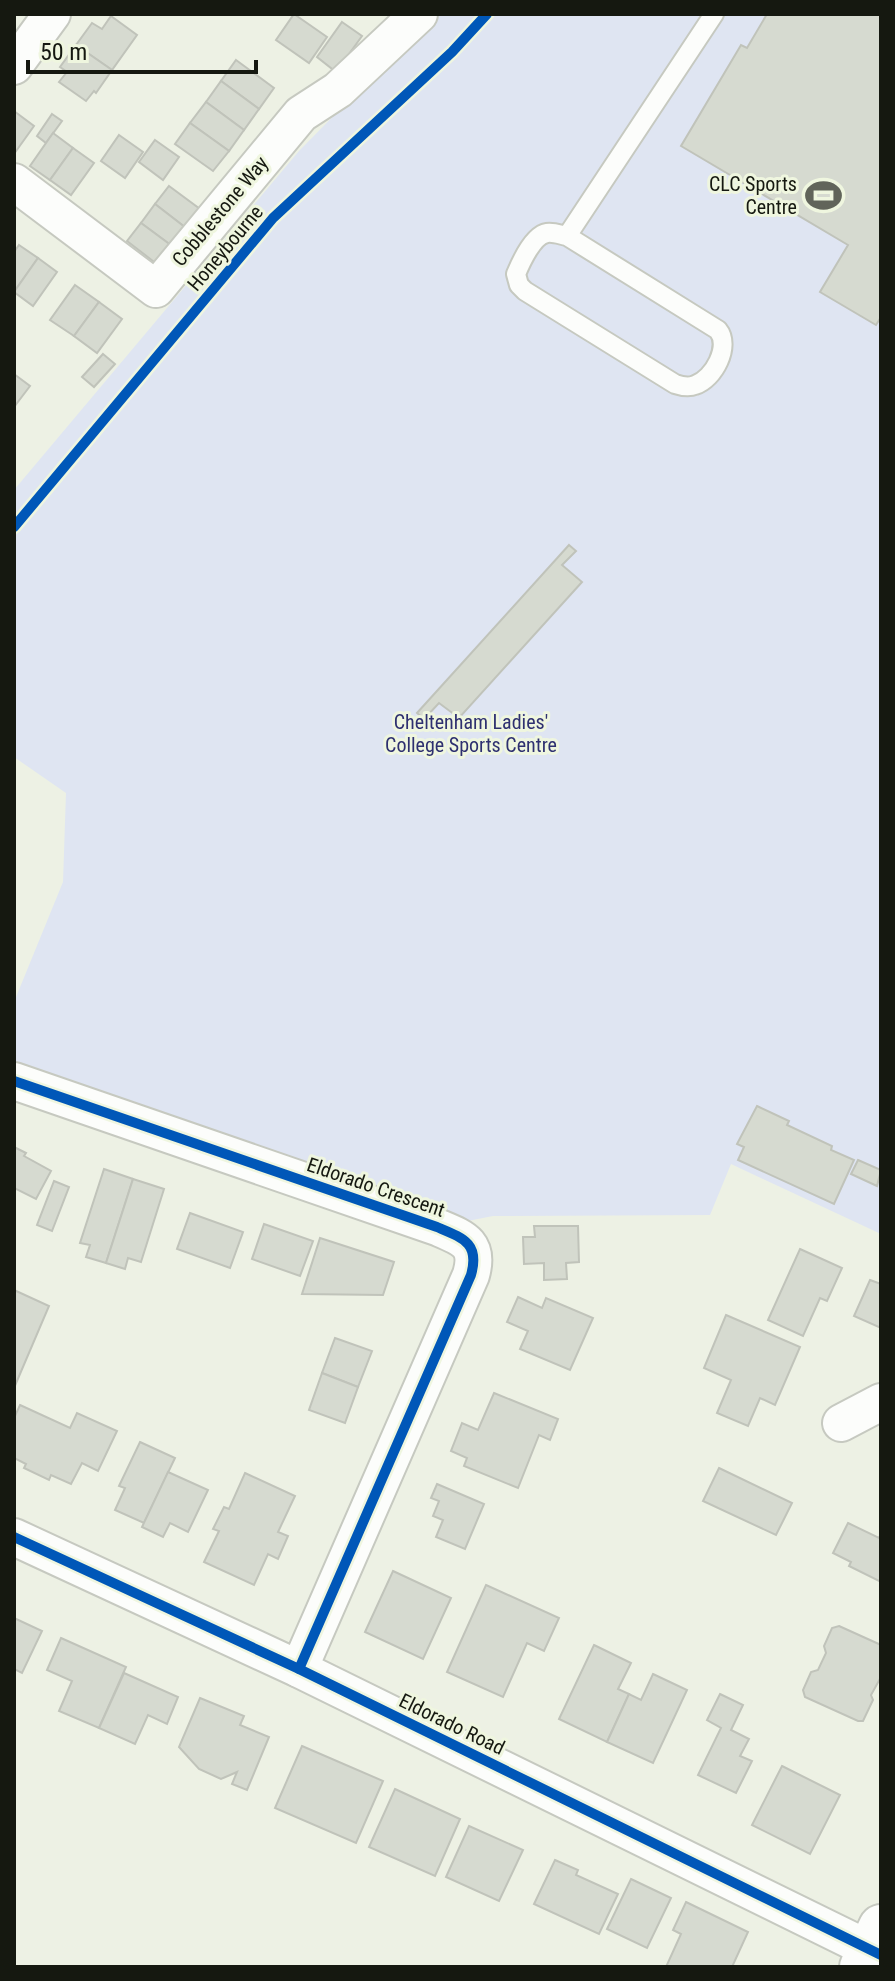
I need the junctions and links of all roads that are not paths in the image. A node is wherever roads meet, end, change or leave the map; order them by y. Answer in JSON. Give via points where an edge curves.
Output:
{"nodes":[{"id":1,"x":52,"y":14,"type":"edge"},
{"id":2,"x":714,"y":14,"type":"edge"},
{"id":3,"x":417,"y":15,"type":"edge"},
{"id":4,"x":14,"y":66,"type":"edge"},
{"id":5,"x":14,"y":182,"type":"edge"},
{"id":6,"x":567,"y":236,"type":"junction"},
{"id":7,"x":14,"y":1081,"type":"edge"},
{"id":8,"x":881,"y":1402,"type":"edge"},
{"id":9,"x":841,"y":1423,"type":"dead end"},
{"id":10,"x":14,"y":1537,"type":"edge"},
{"id":11,"x":299,"y":1669,"type":"junction"},
{"id":12,"x":874,"y":1950,"type":"edge"}],
"edges":[{"from":1,"to":4,"type":"street"},
{"from":2,"to":6,"type":"lane"},
{"from":3,"to":5,"type":"street","name":"Cobblestone Way","via":[[338,90],[301,114],[156,289]]},
{"from":6,"to":6,"type":"lane","via":[[548,233],[535,241],[516,274],[519,285],[675,384],[686,387],[703,381],[723,352],[718,330]]},
{"from":7,"to":11,"type":"street","name":"Eldorado Crescent","via":[[437,1227],[460,1237],[474,1253],[471,1275]]},
{"from":8,"to":9,"type":"street"},
{"from":10,"to":11,"type":"street","name":"Eldorado Road"},
{"from":11,"to":12,"type":"street","name":"Eldorado Road"}]}
